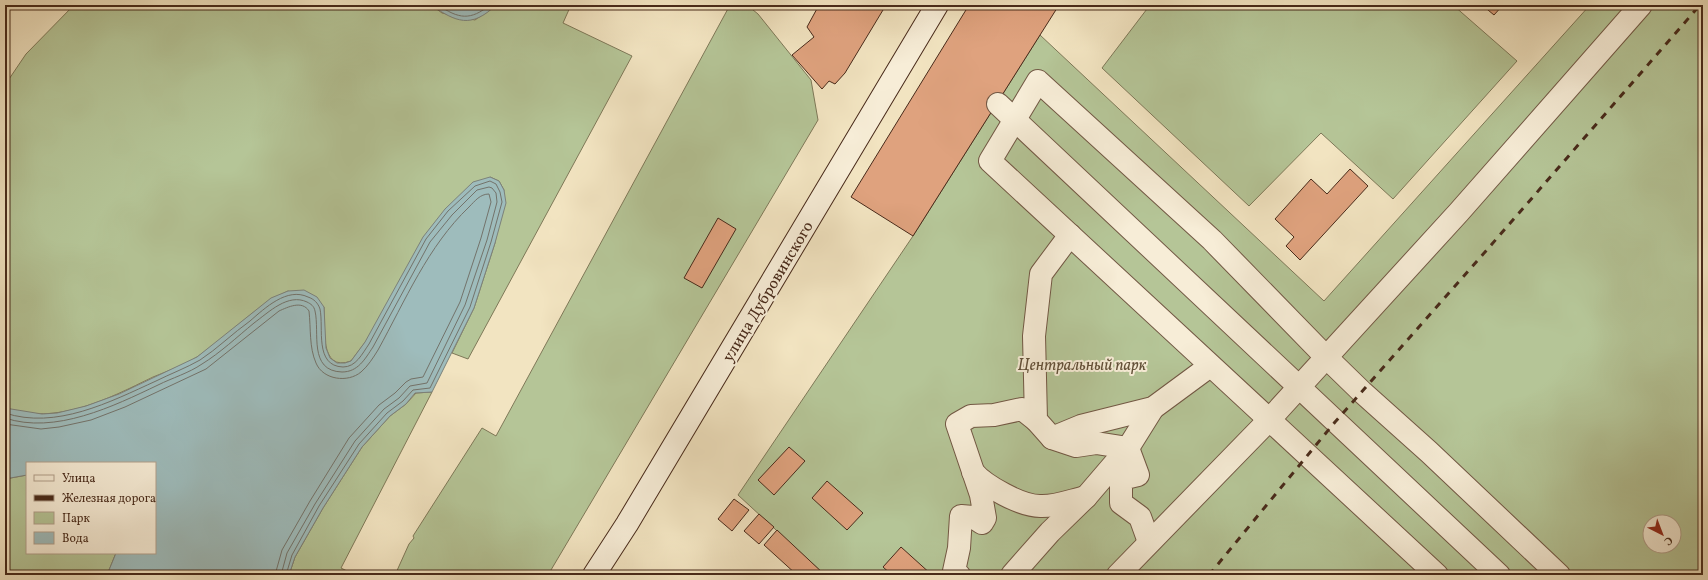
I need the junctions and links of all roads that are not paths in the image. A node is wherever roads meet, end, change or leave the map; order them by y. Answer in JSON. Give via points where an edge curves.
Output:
{"nodes":[{"id":1,"x":937,"y":5,"type":"edge"},
{"id":2,"x":1641,"y":5,"type":"edge"},
{"id":3,"x":998,"y":104,"type":"dead end"},
{"id":4,"x":1015,"y":121,"type":"junction"},
{"id":5,"x":1070,"y":235,"type":"junction"},
{"id":6,"x":1326,"y":357,"type":"junction"},
{"id":7,"x":1210,"y":366,"type":"junction"},
{"id":8,"x":1298,"y":387,"type":"junction"},
{"id":9,"x":1153,"y":408,"type":"junction"},
{"id":10,"x":1036,"y":420,"type":"junction"},
{"id":11,"x":1269,"y":420,"type":"junction"},
{"id":12,"x":1052,"y":438,"type":"junction"},
{"id":13,"x":1128,"y":448,"type":"junction"},
{"id":14,"x":973,"y":472,"type":"junction"},
{"id":15,"x":1086,"y":498,"type":"junction"},
{"id":16,"x":1149,"y":542,"type":"junction"},
{"id":17,"x":594,"y":575,"type":"edge"},
{"id":18,"x":959,"y":575,"type":"edge"},
{"id":19,"x":1012,"y":575,"type":"edge"},
{"id":20,"x":1118,"y":575,"type":"edge"},
{"id":21,"x":1437,"y":575,"type":"edge"},
{"id":22,"x":1499,"y":575,"type":"edge"},
{"id":23,"x":1559,"y":575,"type":"edge"}],
"edges":[{"from":1,"to":17,"type":"street","name":"улица Дубровинского"},
{"from":2,"to":6,"type":"street","via":[[1459,212]]},
{"from":3,"to":4,"type":"street"},
{"from":4,"to":5,"type":"street","via":[[990,161]]},
{"from":4,"to":6,"type":"street","via":[[1038,81],[1212,240]]},
{"from":4,"to":8,"type":"street"},
{"from":5,"to":7,"type":"street"},
{"from":5,"to":10,"type":"street","via":[[1041,274],[1034,336]]},
{"from":6,"to":8,"type":"street"},
{"from":6,"to":23,"type":"street"},
{"from":7,"to":9,"type":"street"},
{"from":7,"to":11,"type":"street"},
{"from":8,"to":11,"type":"street"},
{"from":8,"to":22,"type":"street"},
{"from":9,"to":12,"type":"street","via":[[1081,426]]},
{"from":9,"to":13,"type":"street"},
{"from":10,"to":12,"type":"street"},
{"from":10,"to":14,"type":"street","via":[[1022,409],[994,415],[972,416],[958,424]]},
{"from":11,"to":16,"type":"street"},
{"from":11,"to":21,"type":"street"},
{"from":12,"to":13,"type":"street","via":[[1076,446],[1096,442]]},
{"from":13,"to":15,"type":"street"},
{"from":13,"to":16,"type":"street","via":[[1138,475],[1121,479],[1121,503],[1140,517]]},
{"from":14,"to":15,"type":"street","via":[[979,479],[1026,503],[1040,506]]},
{"from":14,"to":18,"type":"street","via":[[985,518],[982,523],[973,516],[961,516],[959,548],[954,571]]},
{"from":15,"to":19,"type":"street","via":[[1050,532]]},
{"from":16,"to":20,"type":"street"}]}
